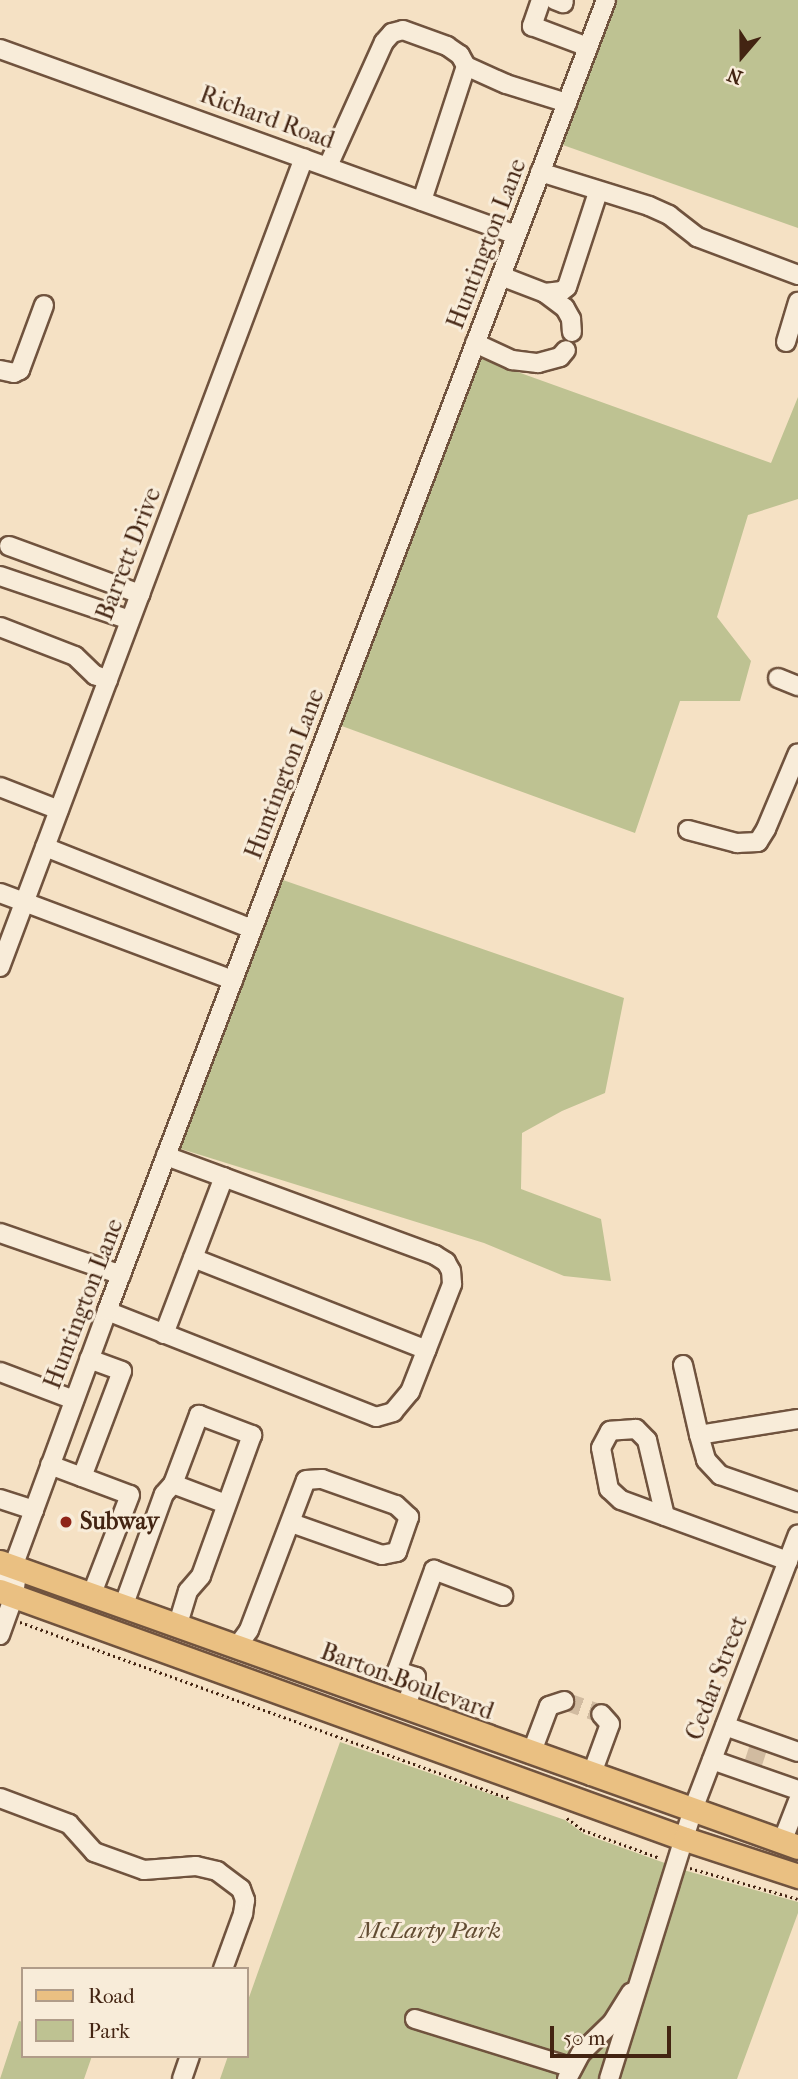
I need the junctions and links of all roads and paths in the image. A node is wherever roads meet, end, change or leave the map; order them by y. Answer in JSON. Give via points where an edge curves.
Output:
{"nodes":[{"id":1,"x":541,"y":0,"type":"edge"},
{"id":2,"x":555,"y":0,"type":"edge"},
{"id":3,"x":564,"y":0,"type":"edge"},
{"id":4,"x":606,"y":0,"type":"edge"},
{"id":5,"x":588,"y":47,"type":"junction"},
{"id":6,"x":0,"y":49,"type":"edge"},
{"id":7,"x":466,"y":66,"type":"junction"},
{"id":8,"x":567,"y":103,"type":"junction"},
{"id":9,"x":304,"y":158,"type":"junction"},
{"id":10,"x":328,"y":166,"type":"junction"},
{"id":11,"x":540,"y":172,"type":"junction"},
{"id":12,"x":598,"y":192,"type":"junction"},
{"id":13,"x":422,"y":201,"type":"junction"},
{"id":14,"x":516,"y":235,"type":"junction"},
{"id":15,"x":798,"y":275,"type":"edge"},
{"id":16,"x":501,"y":276,"type":"junction"},
{"id":17,"x":545,"y":293,"type":"junction"},
{"id":18,"x":798,"y":302,"type":"edge"},
{"id":19,"x":44,"y":305,"type":"dead end"},
{"id":20,"x":572,"y":332,"type":"dead end"},
{"id":21,"x":786,"y":342,"type":"dead end"},
{"id":22,"x":475,"y":343,"type":"junction"},
{"id":23,"x":566,"y":350,"type":"dead end"},
{"id":24,"x":0,"y":370,"type":"edge"},
{"id":25,"x":9,"y":545,"type":"dead end"},
{"id":26,"x":0,"y":576,"type":"edge"},
{"id":27,"x":140,"y":594,"type":"junction"},
{"id":28,"x":130,"y":620,"type":"junction"},
{"id":29,"x":0,"y":627,"type":"edge"},
{"id":30,"x":778,"y":678,"type":"dead end"},
{"id":31,"x":108,"y":680,"type":"junction"},
{"id":32,"x":798,"y":685,"type":"edge"},
{"id":33,"x":798,"y":753,"type":"edge"},
{"id":34,"x":0,"y":788,"type":"edge"},
{"id":35,"x":59,"y":810,"type":"junction"},
{"id":36,"x":688,"y":830,"type":"dead end"},
{"id":37,"x":45,"y":847,"type":"junction"},
{"id":38,"x":0,"y":893,"type":"edge"},
{"id":39,"x":25,"y":901,"type":"junction"},
{"id":40,"x":252,"y":929,"type":"junction"},
{"id":41,"x":1,"y":960,"type":"edge"},
{"id":42,"x":233,"y":980,"type":"junction"},
{"id":43,"x":166,"y":1156,"type":"junction"},
{"id":44,"x":224,"y":1177,"type":"junction"},
{"id":45,"x":0,"y":1233,"type":"edge"},
{"id":46,"x":193,"y":1258,"type":"junction"},
{"id":47,"x":121,"y":1275,"type":"junction"},
{"id":48,"x":107,"y":1311,"type":"junction"},
{"id":49,"x":164,"y":1334,"type":"junction"},
{"id":50,"x":427,"y":1350,"type":"junction"},
{"id":51,"x":89,"y":1359,"type":"junction"},
{"id":52,"x":683,"y":1365,"type":"dead end"},
{"id":53,"x":0,"y":1372,"type":"edge"},
{"id":54,"x":74,"y":1400,"type":"junction"},
{"id":55,"x":798,"y":1419,"type":"edge"},
{"id":56,"x":699,"y":1435,"type":"junction"},
{"id":57,"x":50,"y":1465,"type":"junction"},
{"id":58,"x":82,"y":1477,"type":"junction"},
{"id":59,"x":173,"y":1484,"type":"junction"},
{"id":60,"x":0,"y":1499,"type":"edge"},
{"id":61,"x":798,"y":1502,"type":"edge"},
{"id":62,"x":226,"y":1504,"type":"junction"},
{"id":63,"x":34,"y":1510,"type":"junction"},
{"id":64,"x":665,"y":1516,"type":"junction"},
{"id":65,"x":291,"y":1523,"type":"junction"},
{"id":66,"x":794,"y":1549,"type":"edge"},
{"id":67,"x":6,"y":1565,"type":"edge"},
{"id":68,"x":91,"y":1595,"type":"junction"},
{"id":69,"x":503,"y":1596,"type":"dead end"},
{"id":70,"x":5,"y":1599,"type":"edge"},
{"id":71,"x":123,"y":1607,"type":"junction"},
{"id":72,"x":177,"y":1627,"type":"junction"},
{"id":73,"x":0,"y":1635,"type":"edge"},
{"id":74,"x":236,"y":1648,"type":"junction"},
{"id":75,"x":227,"y":1674,"type":"junction"},
{"id":76,"x":564,"y":1701,"type":"dead end"},
{"id":77,"x":405,"y":1709,"type":"junction"},
{"id":78,"x":601,"y":1714,"type":"dead end"},
{"id":79,"x":725,"y":1726,"type":"junction"},
{"id":80,"x":798,"y":1752,"type":"edge"},
{"id":81,"x":531,"y":1754,"type":"junction"},
{"id":82,"x":761,"y":1758,"type":"junction"},
{"id":83,"x":712,"y":1760,"type":"junction"},
{"id":84,"x":591,"y":1776,"type":"junction"},
{"id":85,"x":798,"y":1790,"type":"edge"},
{"id":86,"x":0,"y":1798,"type":"edge"},
{"id":87,"x":520,"y":1801,"type":"dead end"},
{"id":88,"x":798,"y":1801,"type":"edge"},
{"id":89,"x":692,"y":1812,"type":"junction"},
{"id":90,"x":564,"y":1816,"type":"dead end"},
{"id":91,"x":685,"y":1839,"type":"junction"},
{"id":92,"x":790,"y":1845,"type":"edge"},
{"id":93,"x":666,"y":1860,"type":"dead end"},
{"id":94,"x":686,"y":1867,"type":"dead end"},
{"id":95,"x":798,"y":1876,"type":"edge"},
{"id":96,"x":798,"y":1899,"type":"edge"},
{"id":97,"x":224,"y":1967,"type":"edge"},
{"id":98,"x":646,"y":1968,"type":"junction"},
{"id":99,"x":415,"y":2019,"type":"dead end"},
{"id":100,"x":189,"y":2058,"type":"edge"},
{"id":101,"x":570,"y":2074,"type":"edge"},
{"id":102,"x":182,"y":2079,"type":"edge"},
{"id":103,"x":609,"y":2079,"type":"edge"}],
"edges":[{"from":1,"to":5,"type":"street","via":[[532,26]]},
{"from":2,"to":3,"type":"street"},
{"from":4,"to":5,"type":"street","name":"Huntington Lane"},
{"from":5,"to":8,"type":"street","name":"Huntington Lane"},
{"from":6,"to":9,"type":"street","name":"Richard Road"},
{"from":7,"to":8,"type":"street"},
{"from":7,"to":10,"type":"street","via":[[447,46],[403,30],[392,33]]},
{"from":7,"to":13,"type":"street"},
{"from":8,"to":11,"type":"street","name":"Huntington Lane"},
{"from":9,"to":10,"type":"street","name":"Richard Road"},
{"from":9,"to":27,"type":"street","name":"Barrett Drive"},
{"from":10,"to":13,"type":"street","name":"Richard Road"},
{"from":11,"to":12,"type":"street"},
{"from":11,"to":14,"type":"street","name":"Huntington Lane"},
{"from":12,"to":15,"type":"street","via":[[659,211],[697,237]]},
{"from":12,"to":17,"type":"street","via":[[566,287]]},
{"from":13,"to":14,"type":"street","name":"Richard Road"},
{"from":14,"to":16,"type":"street","name":"Huntington Lane"},
{"from":16,"to":17,"type":"street"},
{"from":16,"to":22,"type":"street","name":"Huntington Lane"},
{"from":17,"to":20,"type":"street","via":[[565,309]]},
{"from":18,"to":21,"type":"street"},
{"from":19,"to":24,"type":"street","via":[[20,370]]},
{"from":22,"to":23,"type":"street","via":[[512,360],[538,363],[560,357]]},
{"from":22,"to":40,"type":"street","name":"Huntington Lane"},
{"from":25,"to":27,"type":"street"},
{"from":26,"to":28,"type":"street"},
{"from":27,"to":28,"type":"street","name":"Barrett Drive"},
{"from":28,"to":31,"type":"street","name":"Barrett Drive"},
{"from":29,"to":31,"type":"street","via":[[75,656],[95,675]]},
{"from":30,"to":32,"type":"street"},
{"from":31,"to":35,"type":"street","name":"Barrett Drive"},
{"from":33,"to":36,"type":"street","via":[[758,842],[737,843]]},
{"from":34,"to":35,"type":"street"},
{"from":35,"to":37,"type":"street","name":"Barrett Drive"},
{"from":37,"to":39,"type":"street","name":"Barrett Drive"},
{"from":37,"to":40,"type":"street"},
{"from":38,"to":39,"type":"street"},
{"from":39,"to":41,"type":"street","name":"Barrett Drive"},
{"from":39,"to":42,"type":"street"},
{"from":40,"to":42,"type":"street","name":"Huntington Lane"},
{"from":42,"to":43,"type":"street","name":"Huntington Lane"},
{"from":43,"to":44,"type":"street"},
{"from":43,"to":47,"type":"street","name":"Huntington Lane"},
{"from":44,"to":46,"type":"street"},
{"from":44,"to":50,"type":"street","via":[[446,1262],[452,1284]]},
{"from":45,"to":47,"type":"street"},
{"from":46,"to":49,"type":"street"},
{"from":46,"to":50,"type":"street"},
{"from":47,"to":48,"type":"street","name":"Huntington Lane"},
{"from":48,"to":49,"type":"street"},
{"from":48,"to":51,"type":"street","name":"Huntington Lane"},
{"from":49,"to":50,"type":"street","via":[[376,1417],[393,1412],[402,1403]]},
{"from":51,"to":54,"type":"street","name":"Huntington Lane"},
{"from":51,"to":58,"type":"street","via":[[122,1371]]},
{"from":52,"to":56,"type":"street"},
{"from":53,"to":54,"type":"street"},
{"from":54,"to":57,"type":"street","name":"Huntington Lane"},
{"from":55,"to":56,"type":"street"},
{"from":56,"to":61,"type":"street","via":[[706,1460],[720,1475]]},
{"from":57,"to":58,"type":"street"},
{"from":57,"to":63,"type":"street","name":"Huntington Lane"},
{"from":58,"to":68,"type":"street","via":[[130,1496]]},
{"from":59,"to":62,"type":"street"},
{"from":59,"to":62,"type":"street","via":[[199,1415],[252,1435]]},
{"from":59,"to":71,"type":"street","via":[[164,1494]]},
{"from":60,"to":63,"type":"street"},
{"from":62,"to":72,"type":"street"},
{"from":63,"to":67,"type":"street","name":"Huntington Lane"},
{"from":64,"to":64,"type":"street","via":[[621,1500],[609,1489],[600,1448],[610,1431],[636,1429],[647,1440]]},
{"from":64,"to":66,"type":"street"},
{"from":65,"to":65,"type":"street","via":[[306,1480],[314,1477],[405,1510],[409,1524],[397,1552],[382,1555]]},
{"from":65,"to":74,"type":"street","via":[[249,1630]]},
{"from":66,"to":79,"type":"street","name":"Cedar Street"},
{"from":67,"to":68,"type":"main road","name":"Barton Boulevard"},
{"from":67,"to":70,"type":"street","via":[[16,1580]]},
{"from":68,"to":71,"type":"main road","name":"Barton Boulevard"},
{"from":69,"to":77,"type":"street","via":[[434,1570],[397,1671],[416,1677]]},
{"from":70,"to":73,"type":"street"},
{"from":70,"to":75,"type":"main road"},
{"from":70,"to":87,"type":"path"},
{"from":71,"to":72,"type":"main road","name":"Barton Boulevard"},
{"from":72,"to":74,"type":"main road","name":"Barton Boulevard"},
{"from":74,"to":75,"type":"main road"},
{"from":74,"to":77,"type":"main road","name":"Barton Boulevard"},
{"from":75,"to":91,"type":"main road"},
{"from":76,"to":81,"type":"street","via":[[549,1706]]},
{"from":77,"to":81,"type":"main road","name":"Barton Boulevard"},
{"from":78,"to":84,"type":"street","via":[[610,1724]]},
{"from":79,"to":82,"type":"street"},
{"from":79,"to":83,"type":"street","name":"Cedar Street"},
{"from":80,"to":82,"type":"street"},
{"from":81,"to":84,"type":"main road","name":"Barton Boulevard"},
{"from":82,"to":83,"type":"street"},
{"from":82,"to":85,"type":"street"},
{"from":83,"to":89,"type":"street","name":"Cedar Street"},
{"from":84,"to":89,"type":"main road","name":"Barton Boulevard"},
{"from":86,"to":97,"type":"street","via":[[69,1824],[94,1852],[144,1870],[196,1866],[217,1871],[241,1889],[243,1914]]},
{"from":88,"to":92,"type":"street"},
{"from":89,"to":91,"type":"street","name":"Cedar Street"},
{"from":89,"to":92,"type":"main road","name":"Barton Boulevard"},
{"from":90,"to":93,"type":"path","via":[[583,1830]]},
{"from":91,"to":95,"type":"main road"},
{"from":91,"to":98,"type":"street","name":"Cedar Street"},
{"from":94,"to":96,"type":"path"},
{"from":98,"to":101,"type":"street","via":[[612,2023],[581,2053]]},
{"from":98,"to":103,"type":"street"},
{"from":99,"to":101,"type":"street"},
{"from":100,"to":102,"type":"street"}]}
